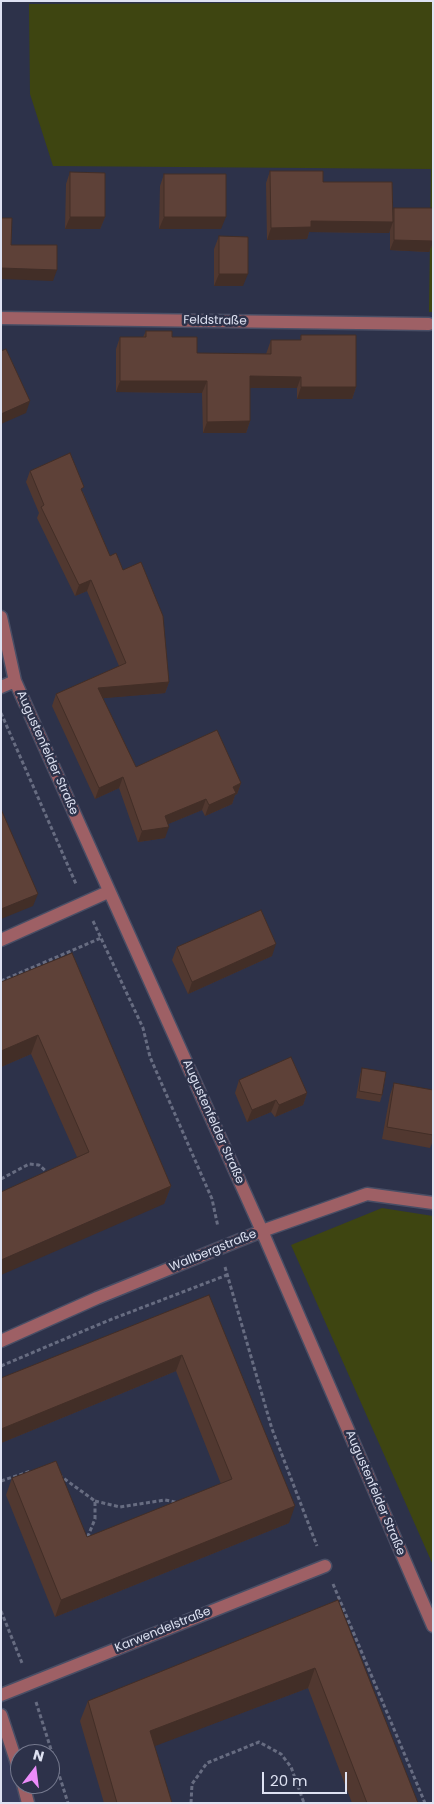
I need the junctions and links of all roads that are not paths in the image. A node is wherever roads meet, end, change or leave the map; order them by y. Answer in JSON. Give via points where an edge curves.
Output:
{"nodes":[{"id":1,"x":1,"y":318,"type":"edge"},
{"id":2,"x":428,"y":324,"type":"dead end"},
{"id":3,"x":1,"y":617,"type":"edge"},
{"id":4,"x":15,"y":681,"type":"junction"},
{"id":5,"x":1,"y":687,"type":"edge"},
{"id":6,"x":108,"y":892,"type":"junction"},
{"id":7,"x":1,"y":940,"type":"edge"},
{"id":8,"x":433,"y":1203,"type":"edge"},
{"id":9,"x":262,"y":1231,"type":"junction"},
{"id":10,"x":1,"y":1341,"type":"edge"},
{"id":11,"x":325,"y":1566,"type":"road end"},
{"id":12,"x":433,"y":1626,"type":"edge"},
{"id":13,"x":1,"y":1694,"type":"edge"},
{"id":14,"x":1,"y":1715,"type":"edge"},
{"id":15,"x":7,"y":1747,"type":"edge"}],
"edges":[{"from":1,"to":2,"type":"street","name":"Feldstraße"},
{"from":3,"to":4,"type":"street","name":"Augustenfelder Straße"},
{"from":4,"to":5,"type":"street"},
{"from":4,"to":6,"type":"street","name":"Augustenfelder Straße"},
{"from":6,"to":7,"type":"street"},
{"from":6,"to":9,"type":"street","name":"Augustenfelder Straße"},
{"from":8,"to":9,"type":"street","name":"Wallbergstraße","via":[[368,1194]]},
{"from":9,"to":10,"type":"street","name":"Wallbergstraße"},
{"from":9,"to":12,"type":"street","name":"Augustenfelder Straße"},
{"from":11,"to":13,"type":"street","name":"Karwendelstraße"},
{"from":14,"to":15,"type":"street"}]}
